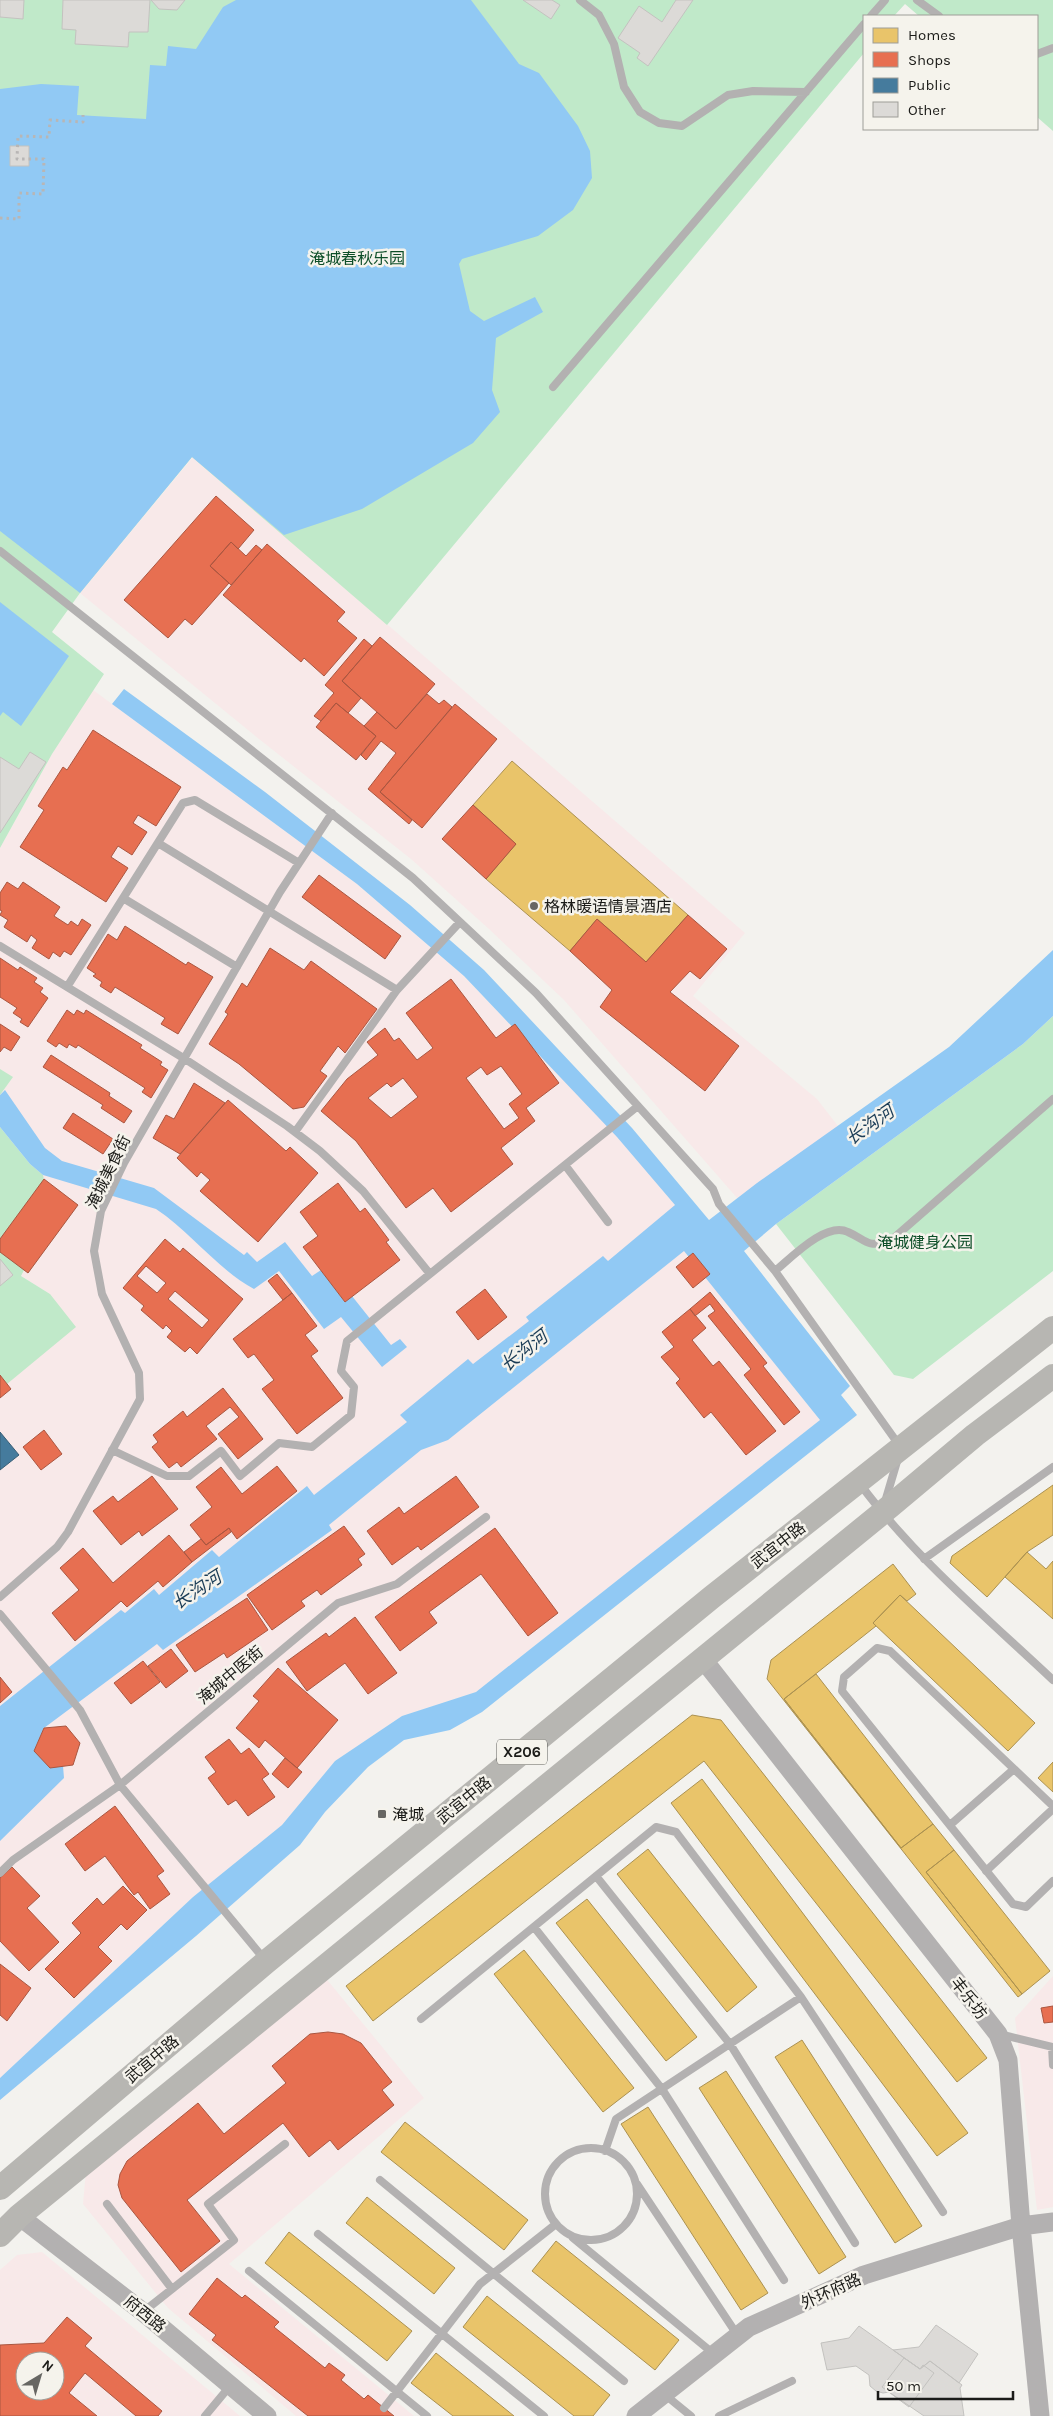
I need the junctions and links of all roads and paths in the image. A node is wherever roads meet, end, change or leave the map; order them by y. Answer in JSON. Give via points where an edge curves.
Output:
{"nodes":[{"id":1,"x":580,"y":0,"type":"edge"},
{"id":2,"x":884,"y":0,"type":"edge"},
{"id":3,"x":917,"y":0,"type":"edge"},
{"id":4,"x":872,"y":15,"type":"edge"},
{"id":5,"x":938,"y":15,"type":"edge"},
{"id":6,"x":863,"y":25,"type":"edge"},
{"id":7,"x":1053,"y":48,"type":"edge"},
{"id":8,"x":1038,"y":54,"type":"edge"},
{"id":9,"x":806,"y":92,"type":"junction"},
{"id":10,"x":83,"y":115,"type":"dead end"},
{"id":11,"x":0,"y":218,"type":"edge"},
{"id":12,"x":553,"y":387,"type":"dead end"},
{"id":13,"x":0,"y":551,"type":"edge"},
{"id":14,"x":332,"y":813,"type":"junction"},
{"id":15,"x":158,"y":843,"type":"junction"},
{"id":16,"x":299,"y":863,"type":"junction"},
{"id":17,"x":123,"y":898,"type":"junction"},
{"id":18,"x":270,"y":911,"type":"junction"},
{"id":19,"x":460,"y":922,"type":"junction"},
{"id":20,"x":0,"y":946,"type":"edge"},
{"id":21,"x":237,"y":967,"type":"junction"},
{"id":22,"x":67,"y":987,"type":"junction"},
{"id":23,"x":397,"y":990,"type":"junction"},
{"id":24,"x":185,"y":1060,"type":"junction"},
{"id":25,"x":1053,"y":1099,"type":"edge"},
{"id":26,"x":638,"y":1106,"type":"junction"},
{"id":27,"x":294,"y":1132,"type":"junction"},
{"id":28,"x":565,"y":1165,"type":"junction"},
{"id":29,"x":608,"y":1222,"type":"dead end"},
{"id":30,"x":775,"y":1271,"type":"junction"},
{"id":31,"x":430,"y":1274,"type":"junction"},
{"id":32,"x":1053,"y":1328,"type":"edge"},
{"id":33,"x":1053,"y":1376,"type":"edge"},
{"id":34,"x":901,"y":1447,"type":"junction"},
{"id":35,"x":112,"y":1450,"type":"junction"},
{"id":36,"x":1053,"y":1467,"type":"edge"},
{"id":37,"x":858,"y":1481,"type":"junction"},
{"id":38,"x":882,"y":1513,"type":"junction"},
{"id":39,"x":486,"y":1517,"type":"dead end"},
{"id":40,"x":924,"y":1559,"type":"junction"},
{"id":41,"x":0,"y":1598,"type":"edge"},
{"id":42,"x":0,"y":1614,"type":"edge"},
{"id":43,"x":702,"y":1658,"type":"junction"},
{"id":44,"x":1053,"y":1680,"type":"edge"},
{"id":45,"x":1014,"y":1769,"type":"junction"},
{"id":46,"x":120,"y":1785,"type":"junction"},
{"id":47,"x":1053,"y":1807,"type":"edge"},
{"id":48,"x":950,"y":1825,"type":"junction"},
{"id":49,"x":986,"y":1871,"type":"junction"},
{"id":50,"x":0,"y":1872,"type":"edge"},
{"id":51,"x":596,"y":1876,"type":"junction"},
{"id":52,"x":1053,"y":1881,"type":"edge"},
{"id":53,"x":534,"y":1927,"type":"junction"},
{"id":54,"x":266,"y":1962,"type":"junction"},
{"id":55,"x":801,"y":1997,"type":"junction"},
{"id":56,"x":421,"y":2019,"type":"dead end"},
{"id":57,"x":998,"y":2034,"type":"junction"},
{"id":58,"x":730,"y":2044,"type":"junction"},
{"id":59,"x":1052,"y":2047,"type":"edge"},
{"id":60,"x":1053,"y":2065,"type":"edge"},
{"id":61,"x":662,"y":2089,"type":"junction"},
{"id":62,"x":285,"y":2144,"type":"dead end"},
{"id":63,"x":605,"y":2151,"type":"junction"},
{"id":64,"x":380,"y":2180,"type":"dead end"},
{"id":65,"x":635,"y":2182,"type":"junction"},
{"id":66,"x":0,"y":2188,"type":"edge"},
{"id":67,"x":107,"y":2204,"type":"dead end"},
{"id":68,"x":943,"y":2212,"type":"dead end"},
{"id":69,"x":19,"y":2216,"type":"junction"},
{"id":70,"x":1053,"y":2222,"type":"edge"},
{"id":71,"x":556,"y":2224,"type":"junction"},
{"id":72,"x":1021,"y":2226,"type":"junction"},
{"id":73,"x":318,"y":2234,"type":"dead end"},
{"id":74,"x":567,"y":2234,"type":"junction"},
{"id":75,"x":0,"y":2235,"type":"edge"},
{"id":76,"x":856,"y":2243,"type":"dead end"},
{"id":77,"x":249,"y":2271,"type":"dead end"},
{"id":78,"x":494,"y":2274,"type":"junction"},
{"id":79,"x":784,"y":2280,"type":"dead end"},
{"id":80,"x":172,"y":2289,"type":"junction"},
{"id":81,"x":143,"y":2312,"type":"junction"},
{"id":82,"x":442,"y":2334,"type":"junction"},
{"id":83,"x":738,"y":2336,"type":"junction"},
{"id":84,"x":715,"y":2354,"type":"junction"},
{"id":85,"x":792,"y":2381,"type":"dead end"},
{"id":86,"x":624,"y":2382,"type":"dead end"},
{"id":87,"x":230,"y":2386,"type":"junction"},
{"id":88,"x":397,"y":2391,"type":"junction"},
{"id":89,"x":664,"y":2394,"type":"junction"},
{"id":90,"x":384,"y":2408,"type":"dead end"},
{"id":91,"x":205,"y":2416,"type":"edge"},
{"id":92,"x":267,"y":2416,"type":"edge"},
{"id":93,"x":427,"y":2416,"type":"edge"},
{"id":94,"x":544,"y":2416,"type":"edge"},
{"id":95,"x":636,"y":2416,"type":"edge"},
{"id":96,"x":691,"y":2416,"type":"edge"},
{"id":97,"x":719,"y":2416,"type":"edge"},
{"id":98,"x":1040,"y":2416,"type":"edge"}],
"edges":[{"from":1,"to":9,"type":"lane","via":[[599,15],[614,44],[624,87],[640,112],[659,124],[682,126],[728,95],[753,91]]},
{"from":2,"to":4,"type":"lane"},
{"from":3,"to":5,"type":"lane"},
{"from":6,"to":9,"type":"lane"},
{"from":7,"to":8,"type":"lane"},
{"from":9,"to":12,"type":"lane"},
{"from":10,"to":11,"type":"path","via":[[83,122],[50,120],[49,137],[18,136],[18,159],[44,159],[43,194],[19,193],[19,219]]},
{"from":13,"to":14,"type":"lane"},
{"from":14,"to":16,"type":"lane","name":"淹城美食街"},
{"from":14,"to":19,"type":"lane","via":[[414,878]]},
{"from":15,"to":16,"type":"lane","via":[[183,803],[196,800]]},
{"from":15,"to":17,"type":"lane"},
{"from":15,"to":18,"type":"lane"},
{"from":16,"to":18,"type":"lane","name":"淹城美食街"},
{"from":17,"to":21,"type":"lane"},
{"from":17,"to":22,"type":"lane"},
{"from":18,"to":21,"type":"lane","name":"淹城美食街"},
{"from":18,"to":23,"type":"lane"},
{"from":19,"to":23,"type":"lane"},
{"from":19,"to":26,"type":"lane","via":[[536,993]]},
{"from":20,"to":22,"type":"lane"},
{"from":21,"to":24,"type":"lane","name":"淹城美食街"},
{"from":22,"to":24,"type":"lane"},
{"from":23,"to":27,"type":"lane"},
{"from":24,"to":27,"type":"lane"},
{"from":24,"to":35,"type":"lane","name":"淹城美食街","via":[[124,1163],[101,1211],[94,1251],[102,1294],[139,1373],[140,1390],[140,1399]]},
{"from":25,"to":30,"type":"lane","via":[[888,1243],[869,1245],[846,1230],[824,1232]]},
{"from":26,"to":28,"type":"lane"},
{"from":26,"to":30,"type":"lane","via":[[713,1189],[719,1204]]},
{"from":27,"to":31,"type":"lane","via":[[362,1192]]},
{"from":28,"to":29,"type":"lane"},
{"from":28,"to":31,"type":"lane"},
{"from":30,"to":34,"type":"lane"},
{"from":31,"to":35,"type":"lane","via":[[347,1341],[341,1371],[354,1387],[351,1415],[312,1447],[279,1443],[240,1476],[221,1451],[190,1476],[167,1476]]},
{"from":32,"to":34,"type":"main road","name":"武宜中路","number":"X206"},
{"from":33,"to":38,"type":"main road","number":"X206"},
{"from":34,"to":37,"type":"main road","name":"武宜中路","number":"X206"},
{"from":34,"to":38,"type":"lane"},
{"from":35,"to":41,"type":"lane","name":"淹城美食街","via":[[57,1547]]},
{"from":36,"to":40,"type":"lane"},
{"from":37,"to":38,"type":"lane"},
{"from":37,"to":54,"type":"main road","name":"武宜中路","number":"X206"},
{"from":38,"to":40,"type":"lane"},
{"from":38,"to":43,"type":"main road","number":"X206"},
{"from":39,"to":46,"type":"lane","name":"淹城中医街","via":[[397,1584],[338,1603]]},
{"from":40,"to":44,"type":"lane"},
{"from":42,"to":46,"type":"lane","via":[[80,1710]]},
{"from":43,"to":57,"type":"street","name":"丰乐坊"},
{"from":43,"to":69,"type":"main road","number":"X206"},
{"from":45,"to":47,"type":"lane"},
{"from":45,"to":48,"type":"lane"},
{"from":45,"to":48,"type":"lane","via":[[890,1651],[877,1648],[844,1677],[842,1691]]},
{"from":46,"to":50,"type":"lane","name":"淹城中医街"},
{"from":46,"to":54,"type":"lane"},
{"from":47,"to":49,"type":"lane"},
{"from":48,"to":49,"type":"lane"},
{"from":49,"to":52,"type":"lane","via":[[1013,1904],[1026,1907]]},
{"from":51,"to":53,"type":"lane"},
{"from":51,"to":55,"type":"lane","via":[[656,1827],[676,1832]]},
{"from":51,"to":58,"type":"lane"},
{"from":53,"to":56,"type":"lane"},
{"from":53,"to":61,"type":"lane"},
{"from":54,"to":66,"type":"main road","name":"武宜中路","number":"X206"},
{"from":55,"to":58,"type":"lane"},
{"from":55,"to":68,"type":"lane"},
{"from":57,"to":59,"type":"lane"},
{"from":57,"to":72,"type":"street","name":"丰乐坊","via":[[1008,2060]]},
{"from":58,"to":61,"type":"lane"},
{"from":58,"to":76,"type":"lane"},
{"from":59,"to":60,"type":"lane"},
{"from":61,"to":63,"type":"lane","via":[[616,2119]]},
{"from":61,"to":79,"type":"lane"},
{"from":62,"to":80,"type":"lane","via":[[208,2204],[234,2240]]},
{"from":63,"to":65,"type":"lane","via":[[624,2162]]},
{"from":63,"to":71,"type":"lane","via":[[581,2149],[567,2155],[555,2166],[545,2195],[548,2210]]},
{"from":64,"to":78,"type":"lane"},
{"from":65,"to":74,"type":"lane","via":[[637,2203],[632,2217],[622,2228],[596,2240]]},
{"from":65,"to":83,"type":"lane"},
{"from":67,"to":80,"type":"lane"},
{"from":69,"to":75,"type":"main road","number":"X206"},
{"from":69,"to":81,"type":"street","name":"府西路"},
{"from":70,"to":72,"type":"street","name":"外环府路"},
{"from":71,"to":74,"type":"lane"},
{"from":71,"to":78,"type":"lane"},
{"from":72,"to":83,"type":"street","name":"外环府路","via":[[864,2275],[749,2327]]},
{"from":72,"to":98,"type":"street","name":"丰乐坊"},
{"from":73,"to":82,"type":"lane"},
{"from":74,"to":84,"type":"lane"},
{"from":77,"to":88,"type":"lane"},
{"from":78,"to":82,"type":"lane","via":[[480,2284]]},
{"from":78,"to":86,"type":"lane"},
{"from":80,"to":81,"type":"lane"},
{"from":81,"to":87,"type":"street","name":"府西路"},
{"from":82,"to":88,"type":"lane"},
{"from":82,"to":94,"type":"lane"},
{"from":83,"to":84,"type":"street","name":"外环府路"},
{"from":84,"to":89,"type":"street","name":"外环府路"},
{"from":85,"to":97,"type":"lane"},
{"from":87,"to":91,"type":"lane"},
{"from":87,"to":92,"type":"street","name":"府西路"},
{"from":88,"to":90,"type":"lane"},
{"from":88,"to":93,"type":"lane"},
{"from":89,"to":95,"type":"street","name":"外环府路"},
{"from":89,"to":96,"type":"lane"}]}
